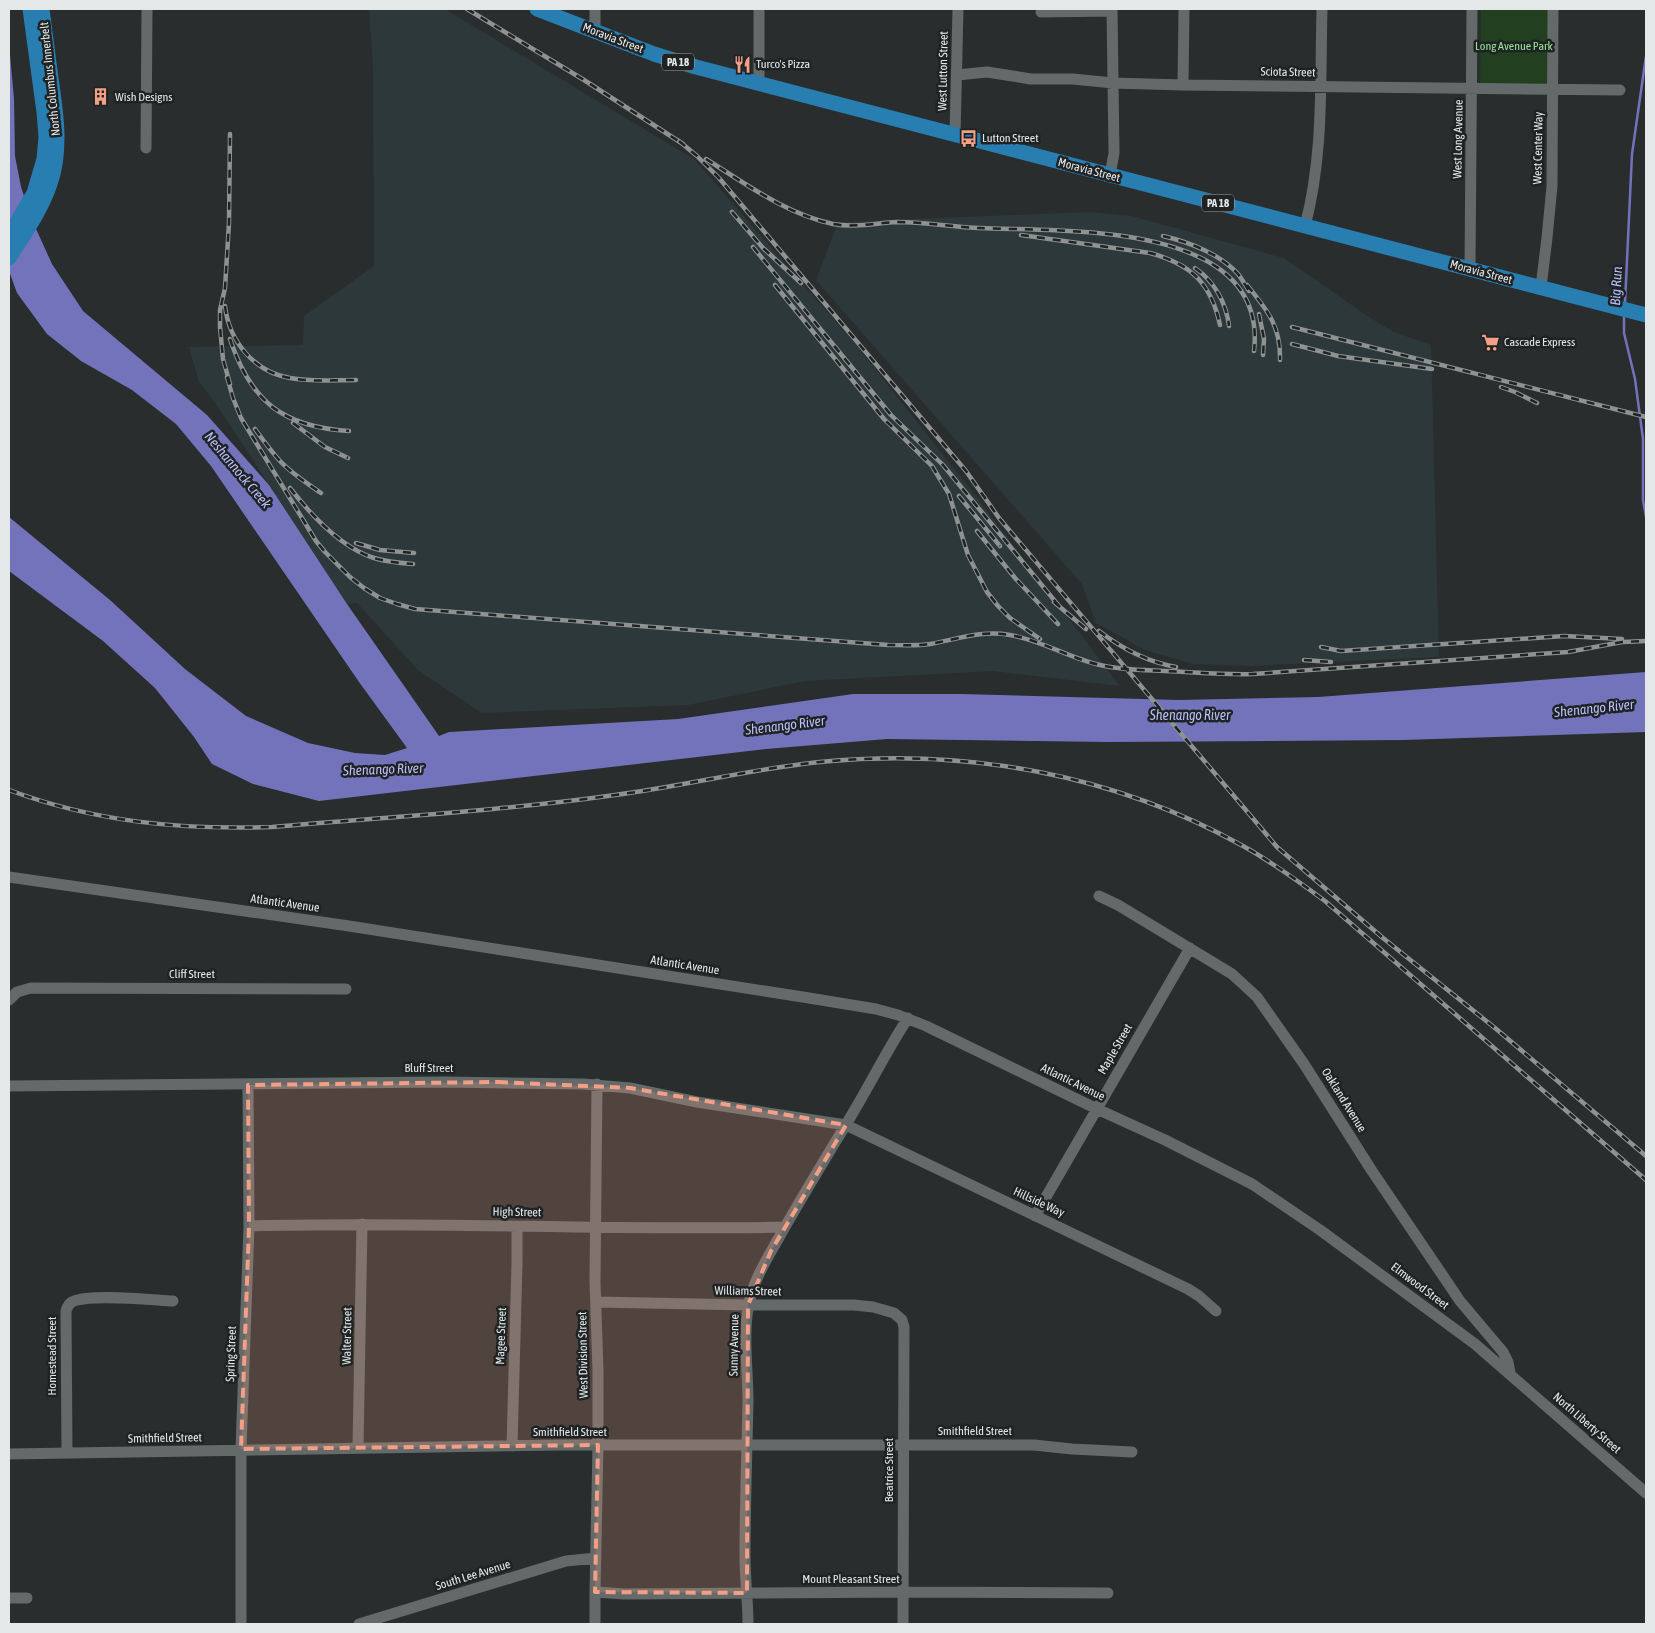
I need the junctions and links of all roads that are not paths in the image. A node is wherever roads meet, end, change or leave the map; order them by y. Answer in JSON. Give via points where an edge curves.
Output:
{"nodes":[{"id":1,"x":30,"y":9,"type":"edge"},
{"id":2,"x":42,"y":9,"type":"edge"},
{"id":3,"x":147,"y":9,"type":"edge"},
{"id":4,"x":537,"y":9,"type":"edge"},
{"id":5,"x":596,"y":9,"type":"edge"},
{"id":6,"x":759,"y":9,"type":"edge"},
{"id":7,"x":958,"y":9,"type":"edge"},
{"id":8,"x":1184,"y":9,"type":"edge"},
{"id":9,"x":1322,"y":9,"type":"edge"},
{"id":10,"x":1472,"y":9,"type":"edge"},
{"id":11,"x":1553,"y":9,"type":"edge"},
{"id":12,"x":1112,"y":10,"type":"edge"},
{"id":13,"x":1041,"y":12,"type":"dead end"},
{"id":14,"x":595,"y":31,"type":"junction"},
{"id":15,"x":957,"y":75,"type":"junction"},
{"id":16,"x":1113,"y":83,"type":"junction"},
{"id":17,"x":759,"y":84,"type":"junction"},
{"id":18,"x":1183,"y":85,"type":"junction"},
{"id":19,"x":1320,"y":86,"type":"junction"},
{"id":20,"x":1472,"y":89,"type":"junction"},
{"id":21,"x":1553,"y":90,"type":"junction"},
{"id":22,"x":1620,"y":90,"type":"dead end"},
{"id":23,"x":955,"y":135,"type":"junction"},
{"id":24,"x":146,"y":148,"type":"dead end"},
{"id":25,"x":1110,"y":175,"type":"junction"},
{"id":26,"x":1305,"y":226,"type":"junction"},
{"id":27,"x":9,"y":236,"type":"edge"},
{"id":28,"x":9,"y":258,"type":"edge"},
{"id":29,"x":1470,"y":269,"type":"junction"},
{"id":30,"x":1540,"y":287,"type":"junction"},
{"id":31,"x":1646,"y":314,"type":"edge"},
{"id":32,"x":9,"y":877,"type":"edge"},
{"id":33,"x":1099,"y":896,"type":"dead end"},
{"id":34,"x":1190,"y":948,"type":"junction"},
{"id":35,"x":346,"y":989,"type":"dead end"},
{"id":36,"x":9,"y":1000,"type":"edge"},
{"id":37,"x":908,"y":1018,"type":"junction"},
{"id":38,"x":597,"y":1084,"type":"junction"},
{"id":39,"x":248,"y":1085,"type":"junction"},
{"id":40,"x":9,"y":1086,"type":"edge"},
{"id":41,"x":1097,"y":1109,"type":"junction"},
{"id":42,"x":846,"y":1125,"type":"junction"},
{"id":43,"x":1035,"y":1216,"type":"junction"},
{"id":44,"x":362,"y":1224,"type":"junction"},
{"id":45,"x":1311,"y":1224,"type":"joint"},
{"id":46,"x":249,"y":1226,"type":"junction"},
{"id":47,"x":517,"y":1226,"type":"junction"},
{"id":48,"x":596,"y":1227,"type":"junction"},
{"id":49,"x":785,"y":1227,"type":"junction"},
{"id":50,"x":173,"y":1301,"type":"dead end"},
{"id":51,"x":596,"y":1302,"type":"junction"},
{"id":52,"x":748,"y":1305,"type":"junction"},
{"id":53,"x":1216,"y":1311,"type":"dead end"},
{"id":54,"x":898,"y":1316,"type":"joint"},
{"id":55,"x":1510,"y":1373,"type":"junction"},
{"id":56,"x":512,"y":1446,"type":"junction"},
{"id":57,"x":598,"y":1446,"type":"junction"},
{"id":58,"x":746,"y":1446,"type":"junction"},
{"id":59,"x":903,"y":1446,"type":"junction"},
{"id":60,"x":358,"y":1448,"type":"junction"},
{"id":61,"x":241,"y":1449,"type":"junction"},
{"id":62,"x":1132,"y":1452,"type":"dead end"},
{"id":63,"x":67,"y":1453,"type":"junction"},
{"id":64,"x":9,"y":1454,"type":"edge"},
{"id":65,"x":1646,"y":1493,"type":"edge"},
{"id":66,"x":596,"y":1558,"type":"junction"},
{"id":67,"x":595,"y":1592,"type":"junction"},
{"id":68,"x":903,"y":1592,"type":"junction"},
{"id":69,"x":746,"y":1593,"type":"junction"},
{"id":70,"x":1108,"y":1593,"type":"dead end"},
{"id":71,"x":9,"y":1598,"type":"edge"},
{"id":72,"x":27,"y":1598,"type":"dead end"},
{"id":73,"x":241,"y":1624,"type":"edge"},
{"id":74,"x":359,"y":1624,"type":"edge"},
{"id":75,"x":595,"y":1624,"type":"edge"},
{"id":76,"x":748,"y":1624,"type":"edge"},
{"id":77,"x":903,"y":1624,"type":"edge"}],
"edges":[{"from":1,"to":27,"type":"main road","name":"North Columbus Innerbelt","via":[[46,137],[42,169],[34,193]]},
{"from":2,"to":28,"type":"main road","name":"North Columbus Innerbelt","via":[[56,111],[54,172],[40,208]]},
{"from":3,"to":24,"type":"street"},
{"from":4,"to":14,"type":"main road","name":"Moravia Street","number":"PA 18"},
{"from":5,"to":14,"type":"street"},
{"from":6,"to":17,"type":"street"},
{"from":7,"to":15,"type":"street","name":"West Lutton Street"},
{"from":8,"to":18,"type":"street"},
{"from":9,"to":19,"type":"street"},
{"from":10,"to":20,"type":"street","name":"West Long Avenue"},
{"from":11,"to":21,"type":"street","name":"West Center Way"},
{"from":12,"to":13,"type":"street"},
{"from":12,"to":16,"type":"street"},
{"from":14,"to":17,"type":"main road","name":"Moravia Street","number":"PA 18","via":[[674,61]]},
{"from":15,"to":16,"type":"street","name":"Sciota Street","via":[[988,72],[1031,79]]},
{"from":15,"to":23,"type":"street","name":"West Lutton Street"},
{"from":16,"to":18,"type":"street","name":"Sciota Street"},
{"from":16,"to":25,"type":"street","via":[[1114,153]]},
{"from":17,"to":23,"type":"main road","name":"Moravia Street","number":"PA 18"},
{"from":18,"to":19,"type":"street","name":"Sciota Street"},
{"from":19,"to":20,"type":"street","name":"Sciota Street"},
{"from":19,"to":26,"type":"street","via":[[1318,156]]},
{"from":20,"to":21,"type":"street","name":"Sciota Street"},
{"from":20,"to":29,"type":"street","name":"West Long Avenue"},
{"from":21,"to":22,"type":"street","name":"Sciota Street"},
{"from":21,"to":30,"type":"street","name":"West Center Way","via":[[1552,186]]},
{"from":23,"to":25,"type":"main road","name":"Moravia Street","number":"PA 18"},
{"from":25,"to":26,"type":"main road","name":"Moravia Street","number":"PA 18"},
{"from":26,"to":29,"type":"main road","name":"Moravia Street","number":"PA 18"},
{"from":29,"to":30,"type":"main road","name":"Moravia Street","number":"PA 18"},
{"from":30,"to":31,"type":"main road","name":"Moravia Street","number":"PA 18"},
{"from":32,"to":37,"type":"street","name":"Atlantic Avenue","via":[[809,998]]},
{"from":33,"to":34,"type":"street","name":"Oakland Avenue"},
{"from":34,"to":41,"type":"street","name":"Maple Street"},
{"from":34,"to":55,"type":"street","name":"Oakland Avenue","via":[[1232,974],[1257,997],[1460,1301],[1503,1352]]},
{"from":35,"to":36,"type":"street","name":"Cliff Street","via":[[39,988],[17,992]]},
{"from":37,"to":41,"type":"street","name":"Atlantic Avenue"},
{"from":37,"to":42,"type":"street","name":"Sunny Avenue"},
{"from":38,"to":39,"type":"street","name":"Bluff Street"},
{"from":38,"to":42,"type":"street","name":"Bluff Street"},
{"from":38,"to":48,"type":"street","name":"West Division Street"},
{"from":39,"to":40,"type":"street","name":"Bluff Street"},
{"from":39,"to":46,"type":"street","name":"Spring Street"},
{"from":41,"to":43,"type":"street","name":"Maple Street"},
{"from":41,"to":45,"type":"street","name":"Atlantic Avenue","via":[[1252,1184]]},
{"from":42,"to":43,"type":"street","name":"Hillside Way"},
{"from":42,"to":49,"type":"street","name":"Sunny Avenue"},
{"from":43,"to":53,"type":"street","name":"Hillside Way","via":[[1188,1289]]},
{"from":44,"to":46,"type":"street","name":"High Street"},
{"from":44,"to":47,"type":"street","name":"High Street"},
{"from":44,"to":60,"type":"street","name":"Walter Street"},
{"from":45,"to":55,"type":"street","name":"Elmwood Street"},
{"from":46,"to":61,"type":"street","name":"Spring Street"},
{"from":47,"to":48,"type":"street","name":"High Street"},
{"from":47,"to":56,"type":"street","name":"Magee Street"},
{"from":48,"to":49,"type":"street","name":"High Street"},
{"from":48,"to":51,"type":"street","name":"West Division Street"},
{"from":49,"to":52,"type":"street","name":"Sunny Avenue","via":[[755,1284]]},
{"from":50,"to":63,"type":"street","name":"Homestead Street","via":[[109,1298],[74,1301],[68,1306]]},
{"from":51,"to":52,"type":"street","name":"Williams Street"},
{"from":51,"to":57,"type":"street","name":"West Division Street"},
{"from":52,"to":54,"type":"street","name":"Williams Street","via":[[854,1305],[886,1310]]},
{"from":52,"to":58,"type":"street","name":"Sunny Avenue"},
{"from":54,"to":59,"type":"street","name":"Beatrice Street","via":[[904,1326]]},
{"from":55,"to":65,"type":"street","name":"North Liberty Street"},
{"from":56,"to":57,"type":"street","name":"Smithfield Street"},
{"from":56,"to":60,"type":"street","name":"Smithfield Street"},
{"from":57,"to":58,"type":"street","name":"Smithfield Street"},
{"from":57,"to":66,"type":"street","name":"West Division Street"},
{"from":58,"to":59,"type":"street","name":"Smithfield Street"},
{"from":58,"to":69,"type":"street","name":"Sunny Avenue"},
{"from":59,"to":62,"type":"street","name":"Smithfield Street","via":[[1034,1445]]},
{"from":59,"to":68,"type":"street","name":"Beatrice Street"},
{"from":60,"to":61,"type":"street","name":"Smithfield Street"},
{"from":61,"to":63,"type":"street","name":"Smithfield Street"},
{"from":61,"to":73,"type":"street","name":"Spring Street"},
{"from":63,"to":64,"type":"street","name":"Smithfield Street"},
{"from":66,"to":67,"type":"street","name":"West Division Street"},
{"from":66,"to":74,"type":"street","name":"South Lee Avenue","via":[[566,1561]]},
{"from":67,"to":69,"type":"street","name":"Mount Pleasant Street"},
{"from":67,"to":75,"type":"street","name":"West Division Street"},
{"from":68,"to":69,"type":"street","name":"Mount Pleasant Street"},
{"from":68,"to":70,"type":"street","name":"Mount Pleasant Street"},
{"from":68,"to":77,"type":"street","name":"Beatrice Street"},
{"from":69,"to":76,"type":"street","name":"Sunny Avenue"},
{"from":71,"to":72,"type":"street"}]}
